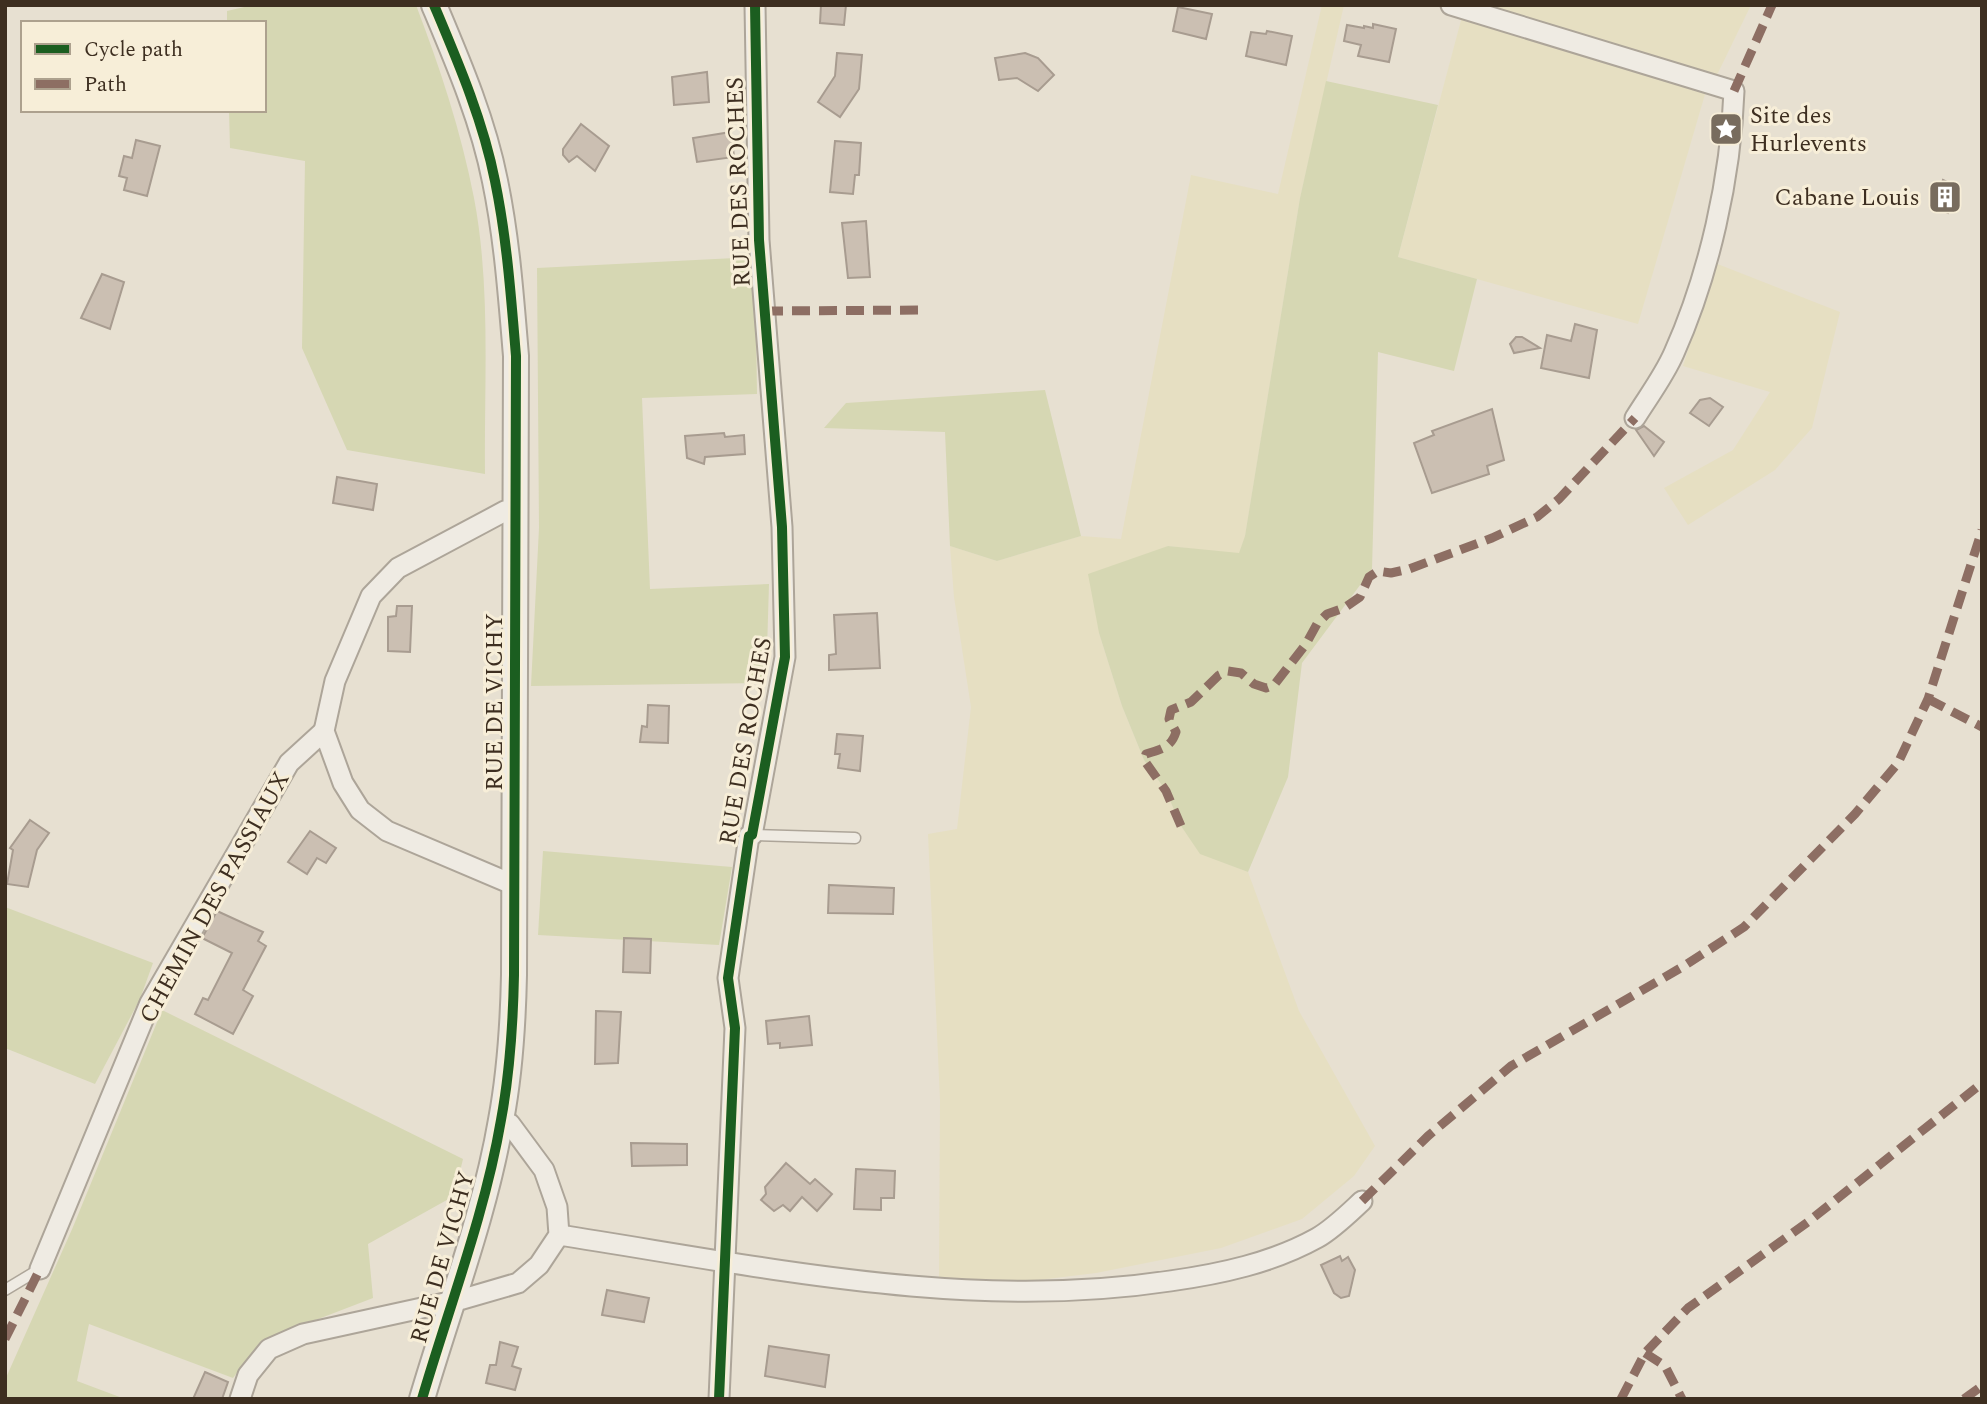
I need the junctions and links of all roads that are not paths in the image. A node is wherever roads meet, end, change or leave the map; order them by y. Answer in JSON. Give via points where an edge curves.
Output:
{"nodes":[{"id":1,"x":434,"y":5,"type":"edge"},
{"id":2,"x":755,"y":5,"type":"edge"},
{"id":3,"x":1451,"y":5,"type":"edge"},
{"id":4,"x":1635,"y":418,"type":"dead end"},
{"id":5,"x":516,"y":510,"type":"junction"},
{"id":6,"x":324,"y":731,"type":"junction"},
{"id":7,"x":752,"y":835,"type":"junction"},
{"id":8,"x":855,"y":838,"type":"dead end"},
{"id":9,"x":514,"y":885,"type":"junction"},
{"id":10,"x":501,"y":1121,"type":"junction"},
{"id":11,"x":1362,"y":1201,"type":"dead end"},
{"id":12,"x":559,"y":1235,"type":"junction"},
{"id":13,"x":723,"y":1261,"type":"junction"},
{"id":14,"x":40,"y":1269,"type":"joint"},
{"id":15,"x":5,"y":1290,"type":"edge"},
{"id":16,"x":451,"y":1302,"type":"junction"},
{"id":17,"x":240,"y":1399,"type":"edge"},
{"id":18,"x":422,"y":1399,"type":"edge"},
{"id":19,"x":719,"y":1399,"type":"edge"}],
"edges":[{"from":1,"to":5,"type":"street","name":"RUE DE VICHY","via":[[469,89],[497,192],[516,356]]},
{"from":2,"to":7,"type":"street","name":"RUE DES ROCHES","via":[[759,240],[782,527],[785,657]]},
{"from":3,"to":4,"type":"street","via":[[1734,91],[1732,145],[1710,249],[1674,354]]},
{"from":5,"to":6,"type":"street","via":[[505,511],[398,568],[371,596],[335,681]]},
{"from":5,"to":9,"type":"street","name":"RUE DE VICHY"},
{"from":6,"to":9,"type":"street","via":[[343,783],[360,810],[387,831]]},
{"from":6,"to":14,"type":"street","name":"CHEMIN DES PASSIAUX","via":[[289,763],[150,1003]]},
{"from":7,"to":8,"type":"lane"},
{"from":7,"to":13,"type":"street","name":"RUE DES ROCHES","via":[[728,978],[735,1028]]},
{"from":9,"to":10,"type":"street","name":"RUE DE VICHY","via":[[512,1038]]},
{"from":10,"to":12,"type":"street","via":[[510,1124],[544,1170],[557,1207]]},
{"from":10,"to":16,"type":"street","name":"RUE DE VICHY"},
{"from":11,"to":13,"type":"street","via":[[1318,1238],[1284,1253],[1222,1273],[1105,1291],[932,1290]]},
{"from":12,"to":13,"type":"street"},
{"from":12,"to":16,"type":"street","via":[[539,1265],[518,1283]]},
{"from":13,"to":19,"type":"street","name":"RUE DES ROCHES"},
{"from":14,"to":15,"type":"lane"},
{"from":16,"to":17,"type":"street","via":[[303,1334],[269,1349],[248,1375]]},
{"from":16,"to":18,"type":"street","name":"RUE DE VICHY"}]}
